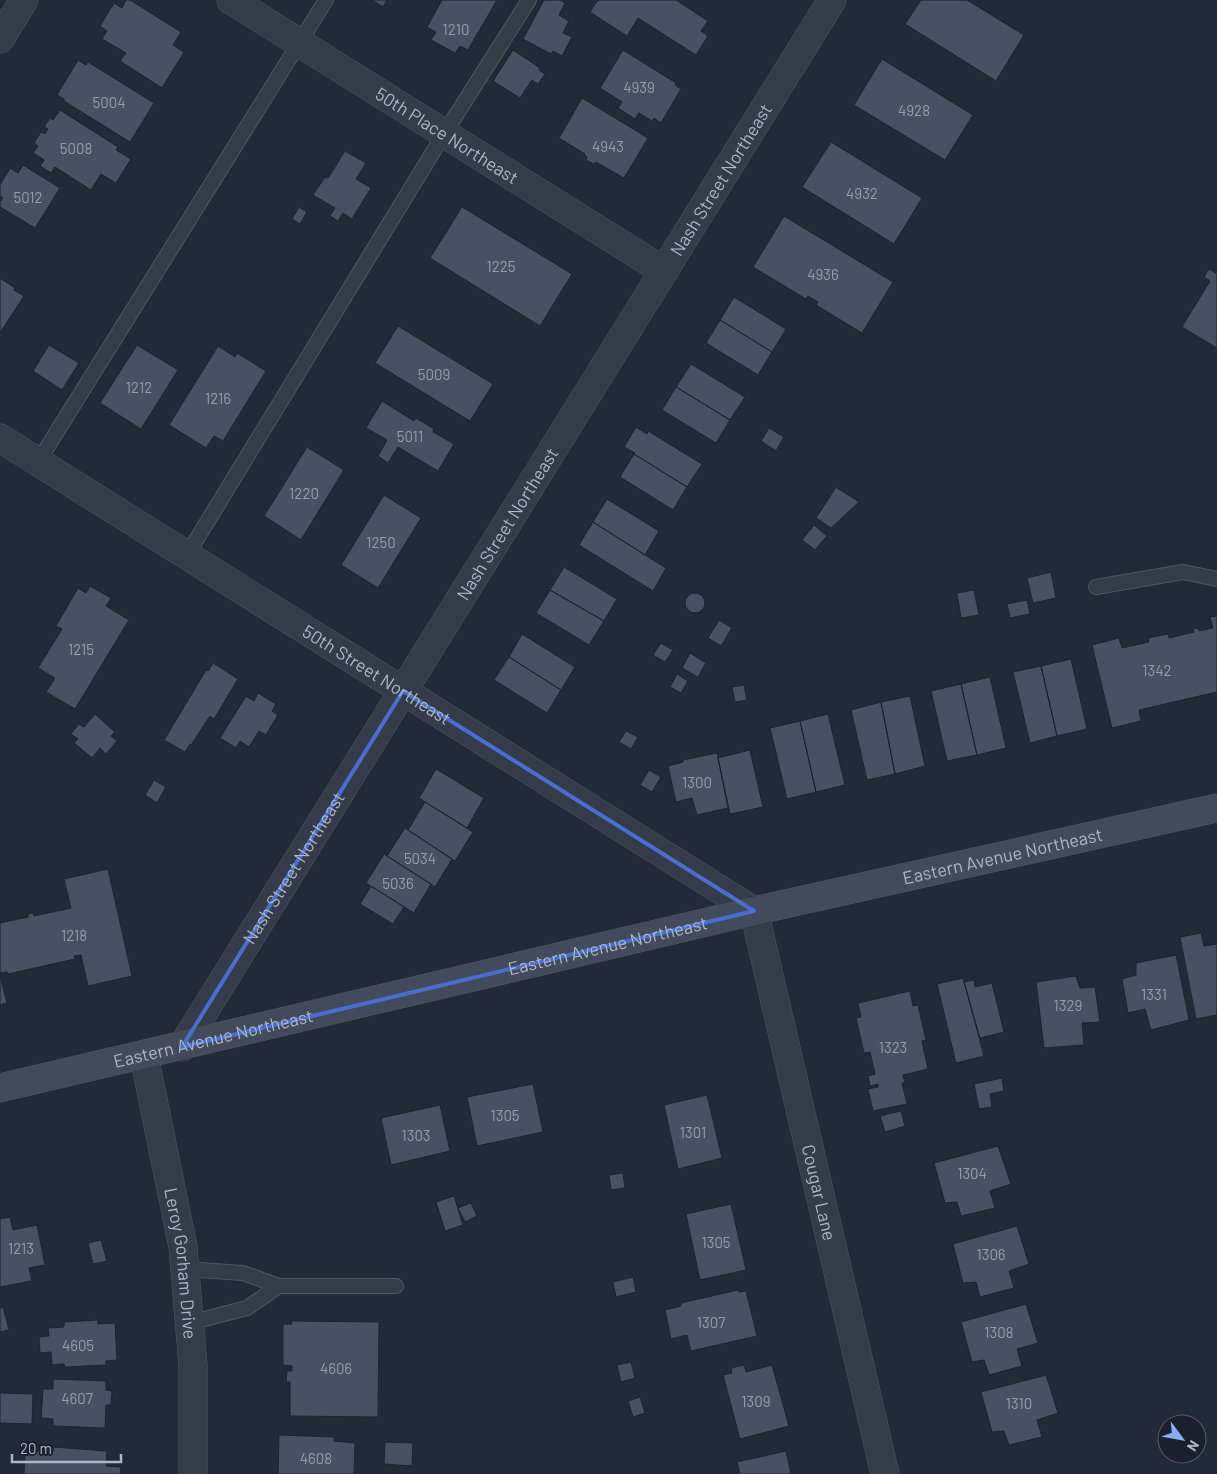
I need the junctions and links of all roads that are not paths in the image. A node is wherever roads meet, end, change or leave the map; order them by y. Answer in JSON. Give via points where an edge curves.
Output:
{"nodes":[{"id":1,"x":24,"y":0,"type":"edge"},
{"id":2,"x":231,"y":0,"type":"edge"},
{"id":3,"x":326,"y":0,"type":"edge"},
{"id":4,"x":529,"y":0,"type":"edge"},
{"id":5,"x":832,"y":0,"type":"edge"},
{"id":6,"x":0,"y":39,"type":"edge"},
{"id":7,"x":299,"y":43,"type":"junction"},
{"id":8,"x":444,"y":134,"type":"junction"},
{"id":9,"x":664,"y":271,"type":"junction"},
{"id":10,"x":0,"y":438,"type":"edge"},
{"id":11,"x":38,"y":462,"type":"junction"},
{"id":12,"x":187,"y":555,"type":"junction"},
{"id":13,"x":1217,"y":579,"type":"edge"},
{"id":14,"x":1096,"y":587,"type":"dead end"},
{"id":15,"x":403,"y":691,"type":"junction"},
{"id":16,"x":1217,"y":808,"type":"edge"},
{"id":17,"x":754,"y":911,"type":"junction"},
{"id":18,"x":182,"y":1047,"type":"junction"},
{"id":19,"x":144,"y":1056,"type":"junction"},
{"id":20,"x":0,"y":1088,"type":"edge"},
{"id":21,"x":185,"y":1268,"type":"junction"},
{"id":22,"x":278,"y":1286,"type":"junction"},
{"id":23,"x":396,"y":1286,"type":"dead end"},
{"id":24,"x":189,"y":1323,"type":"junction"},
{"id":25,"x":193,"y":1474,"type":"edge"},
{"id":26,"x":886,"y":1474,"type":"edge"}],
"edges":[{"from":1,"to":6,"type":"street"},
{"from":2,"to":7,"type":"street","name":"50th Place Northeast"},
{"from":3,"to":7,"type":"lane"},
{"from":4,"to":8,"type":"lane"},
{"from":5,"to":9,"type":"street","name":"Nash Street Northeast"},
{"from":7,"to":8,"type":"street","name":"50th Place Northeast"},
{"from":7,"to":11,"type":"lane"},
{"from":8,"to":9,"type":"street","name":"50th Place Northeast"},
{"from":8,"to":12,"type":"lane"},
{"from":9,"to":15,"type":"street","name":"Nash Street Northeast"},
{"from":10,"to":11,"type":"street","name":"50th Street Northeast"},
{"from":11,"to":12,"type":"street","name":"50th Street Northeast"},
{"from":12,"to":15,"type":"street","name":"50th Street Northeast"},
{"from":13,"to":14,"type":"lane","via":[[1183,572]]},
{"from":15,"to":17,"type":"street","name":"50th Street Northeast"},
{"from":15,"to":18,"type":"street","name":"Nash Street Northeast"},
{"from":16,"to":17,"type":"main road","name":"Eastern Avenue Northeast"},
{"from":17,"to":18,"type":"main road","name":"Eastern Avenue Northeast"},
{"from":17,"to":26,"type":"street","name":"Cougar Lane"},
{"from":18,"to":19,"type":"main road","name":"Eastern Avenue Northeast"},
{"from":19,"to":20,"type":"main road","name":"Eastern Avenue Northeast"},
{"from":19,"to":21,"type":"street","name":"Leroy Gorham Drive"},
{"from":21,"to":22,"type":"lane","via":[[243,1272]]},
{"from":21,"to":24,"type":"street","name":"Leroy Gorham Drive"},
{"from":22,"to":23,"type":"lane"},
{"from":22,"to":24,"type":"lane","via":[[247,1308]]},
{"from":24,"to":25,"type":"street","name":"Leroy Gorham Drive"}]}
